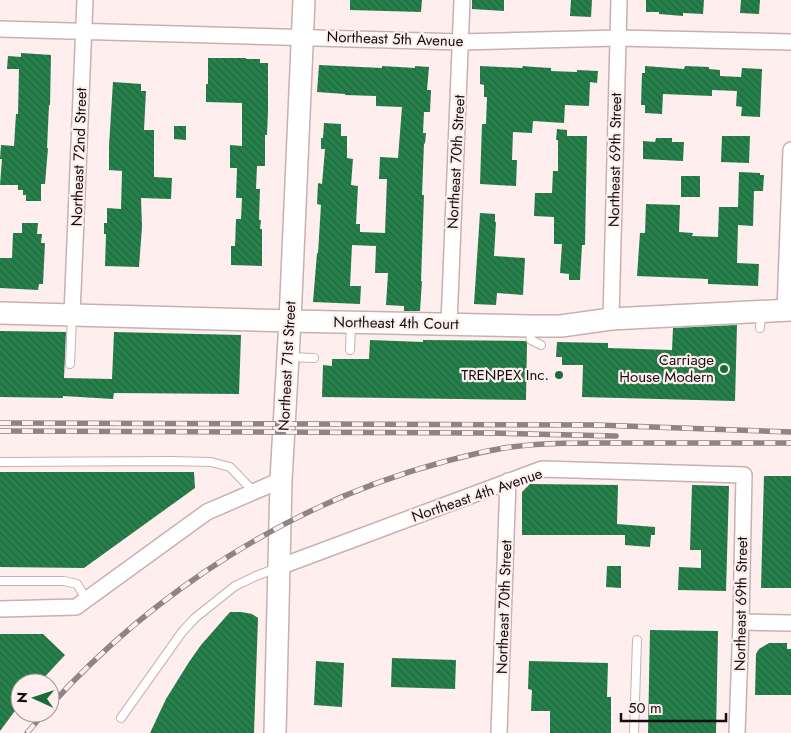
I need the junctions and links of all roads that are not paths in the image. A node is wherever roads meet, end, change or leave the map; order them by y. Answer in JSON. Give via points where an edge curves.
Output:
{"nodes":[{"id":1,"x":84,"y":0,"type":"edge"},
{"id":2,"x":304,"y":0,"type":"edge"},
{"id":3,"x":462,"y":0,"type":"edge"},
{"id":4,"x":619,"y":0,"type":"edge"},
{"id":5,"x":0,"y":29,"type":"edge"},
{"id":6,"x":84,"y":31,"type":"junction"},
{"id":7,"x":303,"y":37,"type":"junction"},
{"id":8,"x":618,"y":38,"type":"junction"},
{"id":9,"x":461,"y":42,"type":"junction"},
{"id":10,"x":791,"y":42,"type":"edge"},
{"id":11,"x":791,"y":150,"type":"edge"},
{"id":12,"x":788,"y":310,"type":"edge"},
{"id":13,"x":0,"y":313,"type":"edge"},
{"id":14,"x":72,"y":314,"type":"junction"},
{"id":15,"x":610,"y":319,"type":"junction"},
{"id":16,"x":290,"y":321,"type":"junction"},
{"id":17,"x":351,"y":322,"type":"junction"},
{"id":18,"x":449,"y":324,"type":"junction"},
{"id":19,"x":528,"y":326,"type":"junction"},
{"id":20,"x":541,"y":345,"type":"dead end"},
{"id":21,"x":350,"y":350,"type":"dead end"},
{"id":22,"x":288,"y":357,"type":"junction"},
{"id":23,"x":314,"y":358,"type":"dead end"},
{"id":24,"x":70,"y":364,"type":"dead end"},
{"id":25,"x":0,"y":462,"type":"edge"},
{"id":26,"x":744,"y":475,"type":"joint"},
{"id":27,"x":282,"y":480,"type":"junction"},
{"id":28,"x":508,"y":481,"type":"junction"},
{"id":29,"x":254,"y":492,"type":"junction"},
{"id":30,"x":279,"y":567,"type":"junction"},
{"id":31,"x":0,"y":581,"type":"edge"},
{"id":32,"x":86,"y":599,"type":"junction"},
{"id":33,"x":0,"y":609,"type":"edge"},
{"id":34,"x":741,"y":622,"type":"junction"},
{"id":35,"x":791,"y":623,"type":"edge"},
{"id":36,"x":637,"y":640,"type":"dead end"},
{"id":37,"x":121,"y":718,"type":"dead end"},
{"id":38,"x":275,"y":733,"type":"edge"},
{"id":39,"x":499,"y":733,"type":"edge"},
{"id":40,"x":634,"y":733,"type":"edge"},
{"id":41,"x":737,"y":733,"type":"edge"}],
"edges":[{"from":1,"to":6,"type":"street","name":"Northeast 72nd Street"},
{"from":2,"to":7,"type":"street","name":"Northeast 71st Street"},
{"from":3,"to":9,"type":"street","name":"Northeast 70th Street"},
{"from":4,"to":8,"type":"street","name":"Northeast 69th Street"},
{"from":5,"to":6,"type":"street","name":"Northeast 5th Avenue"},
{"from":6,"to":7,"type":"street","name":"Northeast 5th Avenue"},
{"from":6,"to":14,"type":"street","name":"Northeast 72nd Street"},
{"from":7,"to":9,"type":"street","name":"Northeast 5th Avenue"},
{"from":7,"to":16,"type":"street","name":"Northeast 71st Street"},
{"from":8,"to":9,"type":"street","name":"Northeast 5th Avenue"},
{"from":8,"to":10,"type":"street","name":"Northeast 5th Avenue"},
{"from":8,"to":15,"type":"street","name":"Northeast 69th Street"},
{"from":9,"to":18,"type":"street","name":"Northeast 70th Street"},
{"from":11,"to":12,"type":"street"},
{"from":12,"to":15,"type":"street","name":"Northeast 4th Court","via":[[760,320]]},
{"from":13,"to":14,"type":"street","name":"Northeast 4th Court"},
{"from":14,"to":16,"type":"street","name":"Northeast 4th Court"},
{"from":14,"to":24,"type":"lane"},
{"from":15,"to":19,"type":"street","name":"Northeast 4th Court","via":[[561,326]]},
{"from":16,"to":17,"type":"street","name":"Northeast 4th Court"},
{"from":16,"to":22,"type":"street","name":"Northeast 71st Street"},
{"from":17,"to":18,"type":"street","name":"Northeast 4th Court"},
{"from":17,"to":21,"type":"lane"},
{"from":18,"to":19,"type":"street","name":"Northeast 4th Court"},
{"from":19,"to":20,"type":"lane","via":[[531,340]]},
{"from":22,"to":23,"type":"lane"},
{"from":22,"to":27,"type":"street","name":"Northeast 71st Street"},
{"from":25,"to":29,"type":"lane","via":[[211,462],[230,467]]},
{"from":26,"to":28,"type":"street","name":"Northeast 4th Avenue","via":[[542,469]]},
{"from":26,"to":34,"type":"street","name":"Northeast 69th Street"},
{"from":27,"to":29,"type":"street"},
{"from":27,"to":30,"type":"street","name":"Northeast 71st Street"},
{"from":28,"to":30,"type":"street","name":"Northeast 4th Avenue"},
{"from":28,"to":39,"type":"street","name":"Northeast 70th Street"},
{"from":29,"to":32,"type":"street","via":[[207,512]]},
{"from":30,"to":37,"type":"lane","via":[[235,586],[195,618]]},
{"from":30,"to":38,"type":"street","name":"Northeast 71st Street"},
{"from":31,"to":32,"type":"lane","via":[[64,581],[76,584]]},
{"from":32,"to":33,"type":"street","via":[[76,607]]},
{"from":34,"to":35,"type":"street"},
{"from":34,"to":41,"type":"street","name":"Northeast 69th Street"},
{"from":36,"to":40,"type":"lane"}]}
